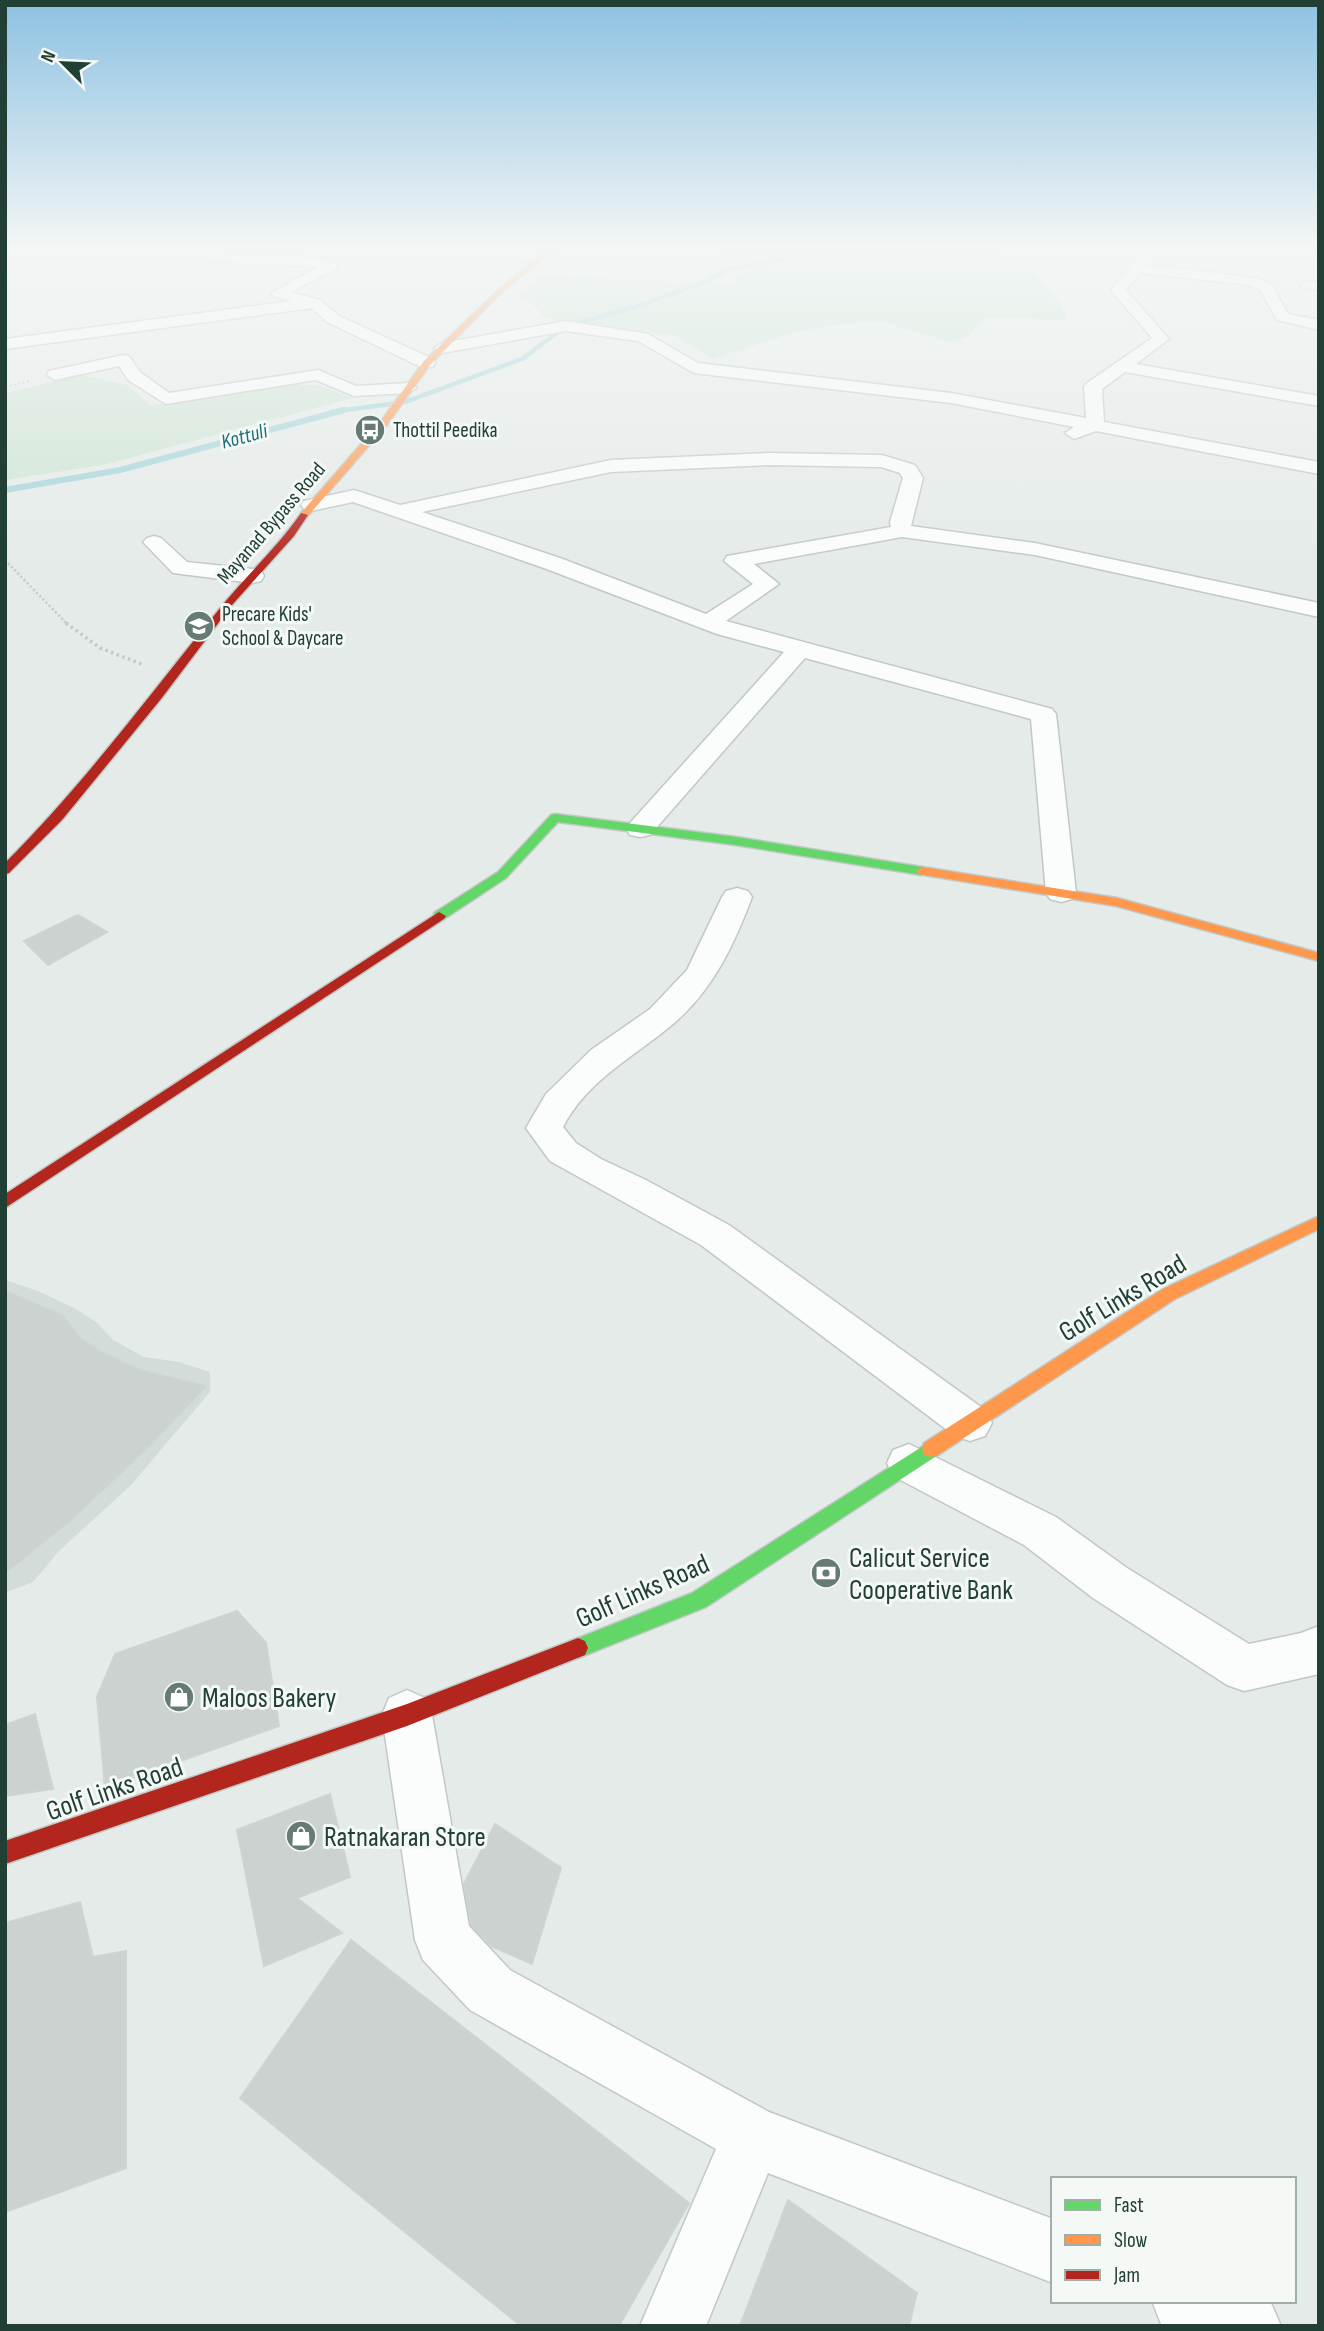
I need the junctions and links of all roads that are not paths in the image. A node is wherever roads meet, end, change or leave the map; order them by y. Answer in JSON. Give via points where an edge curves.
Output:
{"nodes":[{"id":1,"x":412,"y":356,"type":"edge"},
{"id":2,"x":434,"y":356,"type":"edge"},
{"id":3,"x":673,"y":356,"type":"edge"},
{"id":4,"x":1138,"y":356,"type":"edge"},
{"id":5,"x":427,"y":363,"type":"junction"},
{"id":6,"x":1122,"y":367,"type":"junction"},
{"id":7,"x":55,"y":375,"type":"dead end"},
{"id":8,"x":407,"y":389,"type":"junction"},
{"id":9,"x":1319,"y":401,"type":"edge"},
{"id":10,"x":1095,"y":425,"type":"junction"},
{"id":11,"x":1074,"y":433,"type":"dead end"},
{"id":12,"x":1319,"y":468,"type":"edge"},
{"id":13,"x":311,"y":505,"type":"junction"},
{"id":14,"x":399,"y":511,"type":"junction"},
{"id":15,"x":902,"y":531,"type":"junction"},
{"id":16,"x":154,"y":542,"type":"dead end"},
{"id":17,"x":253,"y":576,"type":"junction"},
{"id":18,"x":1319,"y":610,"type":"edge"},
{"id":19,"x":708,"y":622,"type":"junction"},
{"id":20,"x":800,"y":649,"type":"junction"},
{"id":21,"x":640,"y":829,"type":"junction"},
{"id":22,"x":5,"y":870,"type":"edge"},
{"id":23,"x":1061,"y":893,"type":"junction"},
{"id":24,"x":737,"y":897,"type":"dead end"},
{"id":25,"x":1319,"y":957,"type":"edge"},
{"id":26,"x":5,"y":1202,"type":"edge"},
{"id":27,"x":1319,"y":1222,"type":"edge"},
{"id":28,"x":970,"y":1423,"type":"junction"},
{"id":29,"x":909,"y":1464,"type":"junction"},
{"id":30,"x":1319,"y":1649,"type":"edge"},
{"id":31,"x":407,"y":1715,"type":"junction"},
{"id":32,"x":5,"y":1853,"type":"edge"},
{"id":33,"x":752,"y":2136,"type":"junction"},
{"id":34,"x":1051,"y":2250,"type":"edge"},
{"id":35,"x":1189,"y":2303,"type":"edge"},
{"id":36,"x":673,"y":2326,"type":"edge"},
{"id":37,"x":1248,"y":2326,"type":"edge"}],
"edges":[{"from":1,"to":5,"type":"street"},
{"from":2,"to":5,"type":"main road","name":"Mayanad Bypass Road"},
{"from":3,"to":10,"type":"street","via":[[694,369],[951,398]]},
{"from":4,"to":6,"type":"street"},
{"from":5,"to":8,"type":"main road","name":"Mayanad Bypass Road"},
{"from":6,"to":9,"type":"street"},
{"from":6,"to":10,"type":"street","via":[[1093,387]]},
{"from":7,"to":8,"type":"street","via":[[123,360],[134,376],[163,397],[318,375],[354,391]]},
{"from":8,"to":13,"type":"main road","name":"Mayanad Bypass Road","via":[[384,423]]},
{"from":10,"to":11,"type":"street"},
{"from":10,"to":12,"type":"street"},
{"from":13,"to":14,"type":"street","via":[[354,496]]},
{"from":13,"to":17,"type":"main road","name":"Mayanad Bypass Road"},
{"from":14,"to":15,"type":"street","via":[[611,466],[769,459],[882,461],[908,469],[912,478],[900,522]]},
{"from":14,"to":19,"type":"street"},
{"from":15,"to":18,"type":"street","via":[[1035,549]]},
{"from":15,"to":19,"type":"street","via":[[735,561],[768,584]]},
{"from":16,"to":17,"type":"street","via":[[181,568]]},
{"from":17,"to":22,"type":"main road","name":"Mayanad Bypass Road","via":[[58,817]]},
{"from":19,"to":20,"type":"street"},
{"from":20,"to":21,"type":"street"},
{"from":20,"to":23,"type":"street","via":[[1043,714]]},
{"from":21,"to":23,"type":"main road"},
{"from":21,"to":26,"type":"main road","via":[[555,818],[502,875]]},
{"from":23,"to":25,"type":"main road","via":[[1117,901]]},
{"from":24,"to":28,"type":"street","via":[[701,975],[662,1016],[603,1058],[558,1102],[544,1128],[563,1152],[588,1168],[715,1235]]},
{"from":27,"to":28,"type":"main road","name":"Golf Links Road","via":[[1169,1294]]},
{"from":28,"to":29,"type":"main road","name":"Golf Links Road"},
{"from":29,"to":30,"type":"street","via":[[1040,1531],[1110,1583],[1244,1668]]},
{"from":29,"to":31,"type":"main road","name":"Golf Links Road","via":[[699,1600]]},
{"from":31,"to":32,"type":"main road","name":"Golf Links Road"},
{"from":31,"to":33,"type":"street","via":[[443,1940],[490,1990]]},
{"from":33,"to":34,"type":"street"},
{"from":33,"to":36,"type":"street"},
{"from":35,"to":37,"type":"street"}]}
